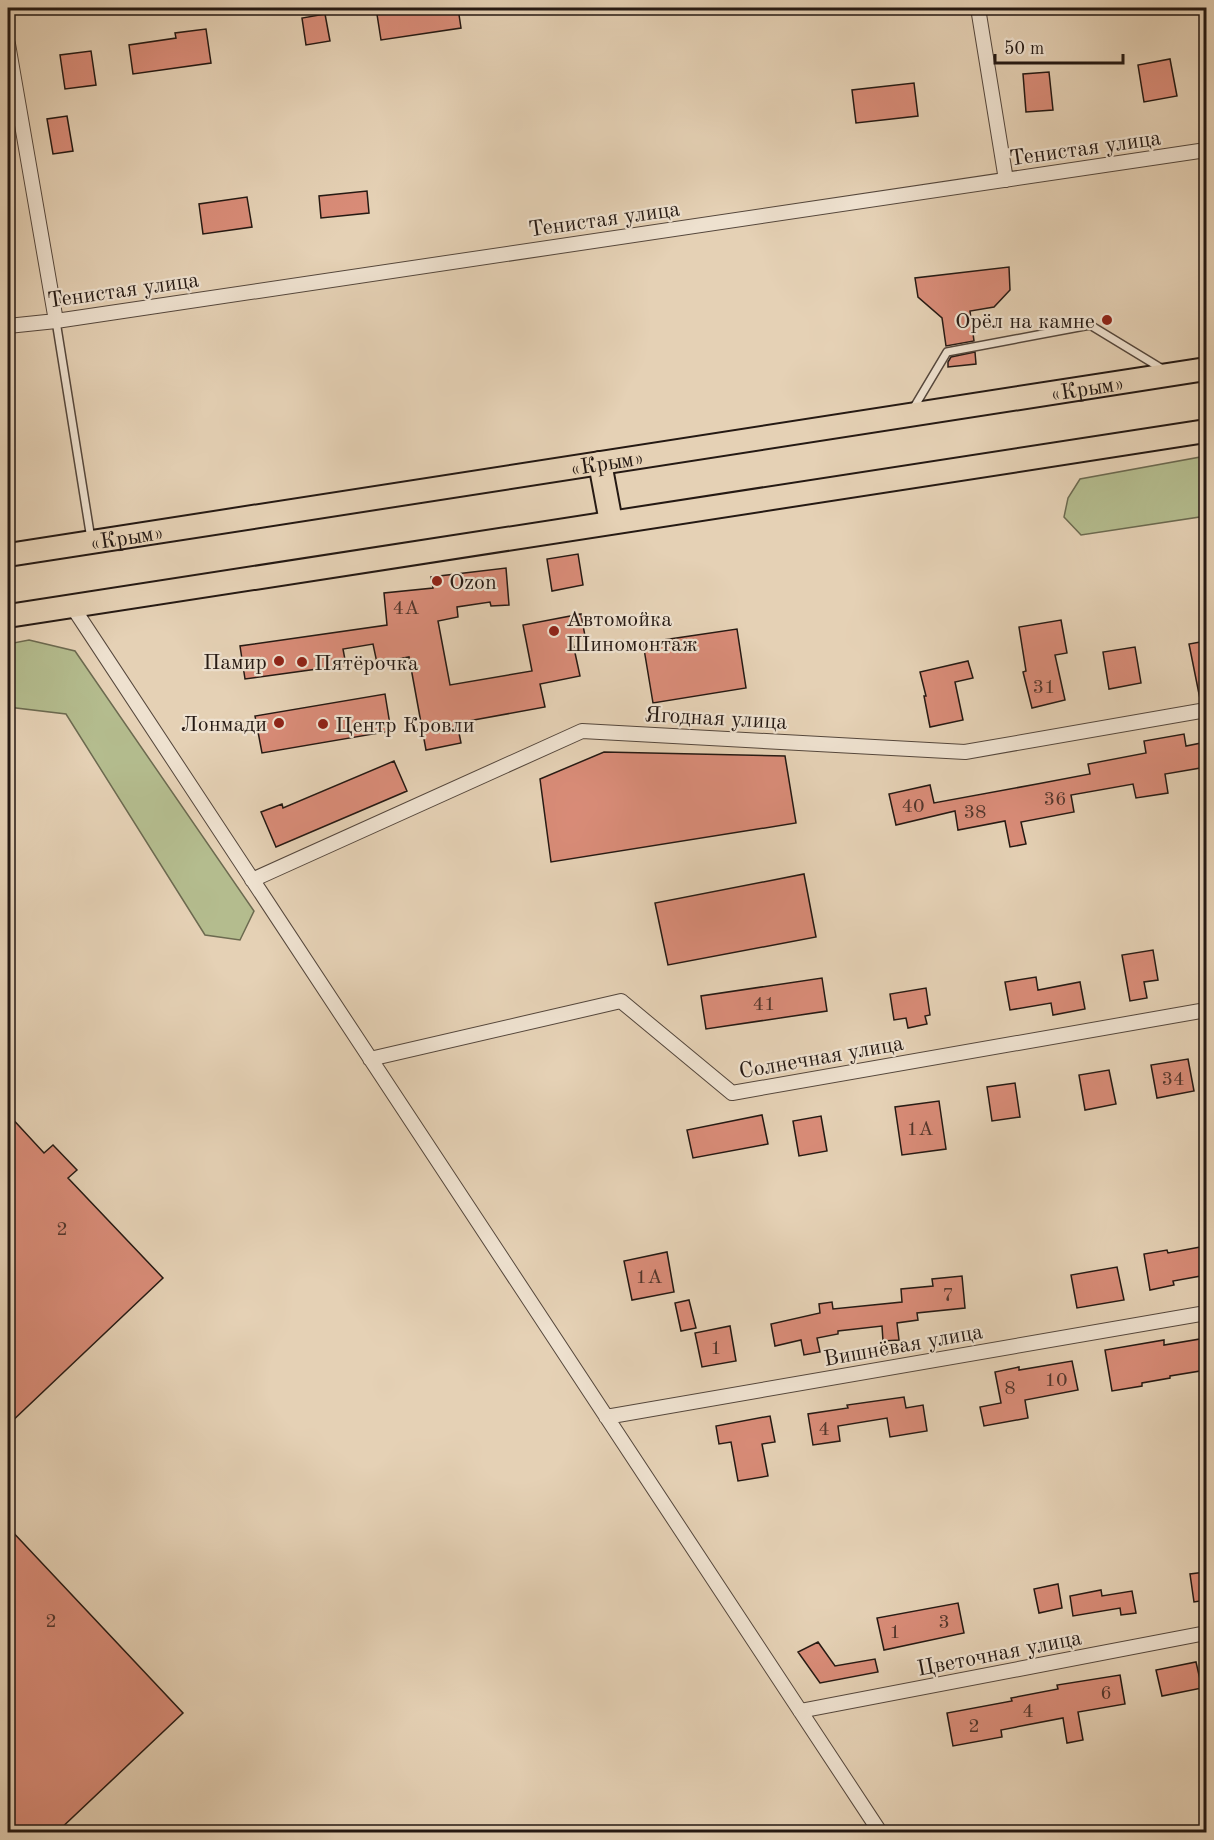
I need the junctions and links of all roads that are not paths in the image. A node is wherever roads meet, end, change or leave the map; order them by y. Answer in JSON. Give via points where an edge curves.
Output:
{"nodes":[{"id":1,"x":978,"y":8,"type":"edge"},
{"id":2,"x":8,"y":44,"type":"edge"},
{"id":3,"x":1206,"y":150,"type":"edge"},
{"id":4,"x":1005,"y":180,"type":"junction"},
{"id":5,"x":56,"y":321,"type":"junction"},
{"id":6,"x":8,"y":326,"type":"edge"},
{"id":7,"x":1206,"y":369,"type":"edge"},
{"id":8,"x":1171,"y":375,"type":"junction"},
{"id":9,"x":910,"y":414,"type":"junction"},
{"id":10,"x":1206,"y":431,"type":"edge"},
{"id":11,"x":600,"y":463,"type":"junction"},
{"id":12,"x":611,"y":522,"type":"junction"},
{"id":13,"x":91,"y":541,"type":"junction"},
{"id":14,"x":8,"y":555,"type":"edge"},
{"id":15,"x":72,"y":606,"type":"junction"},
{"id":16,"x":8,"y":616,"type":"edge"},
{"id":17,"x":1206,"y":710,"type":"edge"},
{"id":18,"x":252,"y":880,"type":"junction"},
{"id":19,"x":1206,"y":1010,"type":"edge"},
{"id":20,"x":370,"y":1059,"type":"junction"},
{"id":21,"x":1206,"y":1313,"type":"edge"},
{"id":22,"x":606,"y":1417,"type":"junction"},
{"id":23,"x":1206,"y":1633,"type":"edge"},
{"id":24,"x":800,"y":1711,"type":"junction"},
{"id":25,"x":880,"y":1833,"type":"edge"}],
"edges":[{"from":1,"to":4,"type":"street"},
{"from":2,"to":5,"type":"street"},
{"from":3,"to":4,"type":"street","name":"Тенистая улица"},
{"from":4,"to":5,"type":"street","name":"Тенистая улица"},
{"from":5,"to":6,"type":"street","name":"Тенистая улица"},
{"from":5,"to":13,"type":"lane"},
{"from":7,"to":8,"type":"main road","name":"«Крым»"},
{"from":8,"to":9,"type":"main road","name":"«Крым»"},
{"from":8,"to":9,"type":"lane","via":[[1090,325],[947,352]]},
{"from":9,"to":11,"type":"main road","name":"«Крым»"},
{"from":10,"to":12,"type":"main road"},
{"from":11,"to":12,"type":"main road"},
{"from":11,"to":13,"type":"main road","name":"«Крым»"},
{"from":12,"to":15,"type":"main road"},
{"from":13,"to":14,"type":"main road","name":"«Крым»"},
{"from":15,"to":16,"type":"main road"},
{"from":15,"to":18,"type":"street"},
{"from":17,"to":18,"type":"street","name":"Ягодная улица","via":[[965,752],[582,731]]},
{"from":18,"to":20,"type":"street"},
{"from":19,"to":20,"type":"street","name":"Солнечная улица","via":[[732,1094],[621,1001]]},
{"from":20,"to":22,"type":"street"},
{"from":21,"to":22,"type":"street","name":"Вишнёвая улица"},
{"from":22,"to":24,"type":"street"},
{"from":23,"to":24,"type":"street","name":"Цветочная улица"},
{"from":24,"to":25,"type":"street"}]}
